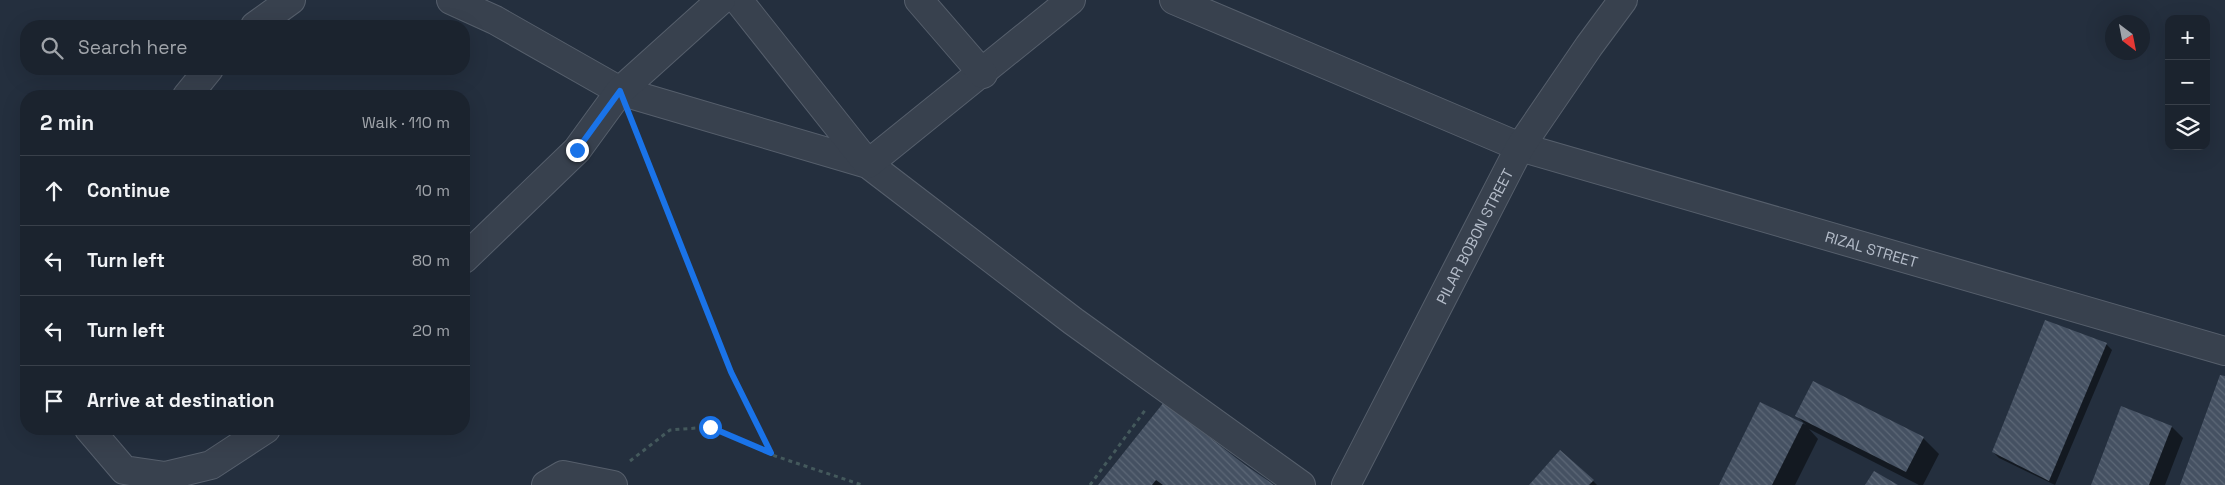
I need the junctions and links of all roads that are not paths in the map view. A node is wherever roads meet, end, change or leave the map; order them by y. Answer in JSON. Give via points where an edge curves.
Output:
{"nodes":[{"id":1,"x":291,"y":0,"type":"edge"},
{"id":2,"x":451,"y":0,"type":"edge"},
{"id":3,"x":721,"y":0,"type":"edge"},
{"id":4,"x":738,"y":0,"type":"edge"},
{"id":5,"x":919,"y":0,"type":"edge"},
{"id":6,"x":1071,"y":0,"type":"edge"},
{"id":7,"x":1174,"y":0,"type":"edge"},
{"id":8,"x":1623,"y":0,"type":"edge"},
{"id":9,"x":263,"y":20,"type":"edge"},
{"id":10,"x":983,"y":74,"type":"junction"},
{"id":11,"x":204,"y":75,"type":"edge"},
{"id":12,"x":192,"y":90,"type":"edge"},
{"id":13,"x":620,"y":91,"type":"junction"},
{"id":14,"x":1520,"y":147,"type":"junction"},
{"id":15,"x":868,"y":164,"type":"junction"},
{"id":16,"x":470,"y":254,"type":"edge"},
{"id":17,"x":2225,"y":351,"type":"edge"},
{"id":18,"x":94,"y":435,"type":"edge"},
{"id":19,"x":257,"y":435,"type":"edge"},
{"id":20,"x":546,"y":485,"type":"edge"},
{"id":21,"x":613,"y":485,"type":"edge"},
{"id":22,"x":1301,"y":485,"type":"edge"},
{"id":23,"x":1346,"y":485,"type":"edge"}],
"edges":[{"from":1,"to":9,"type":"street"},
{"from":2,"to":13,"type":"street","via":[[495,20]]},
{"from":3,"to":13,"type":"street"},
{"from":4,"to":15,"type":"street"},
{"from":5,"to":10,"type":"street"},
{"from":6,"to":10,"type":"street"},
{"from":7,"to":14,"type":"street","name":"RIZAL STREET"},
{"from":8,"to":14,"type":"street","name":"PILAR BOBON STREET"},
{"from":10,"to":15,"type":"street"},
{"from":11,"to":12,"type":"street"},
{"from":13,"to":15,"type":"street"},
{"from":13,"to":16,"type":"street","via":[[577,150]]},
{"from":14,"to":17,"type":"street","name":"RIZAL STREET"},
{"from":14,"to":23,"type":"street","name":"PILAR BOBON STREET"},
{"from":15,"to":22,"type":"street","via":[[1073,321]]},
{"from":18,"to":19,"type":"street","via":[[124,470],[165,476],[211,465]]},
{"from":20,"to":21,"type":"street","via":[[563,475]]}]}
